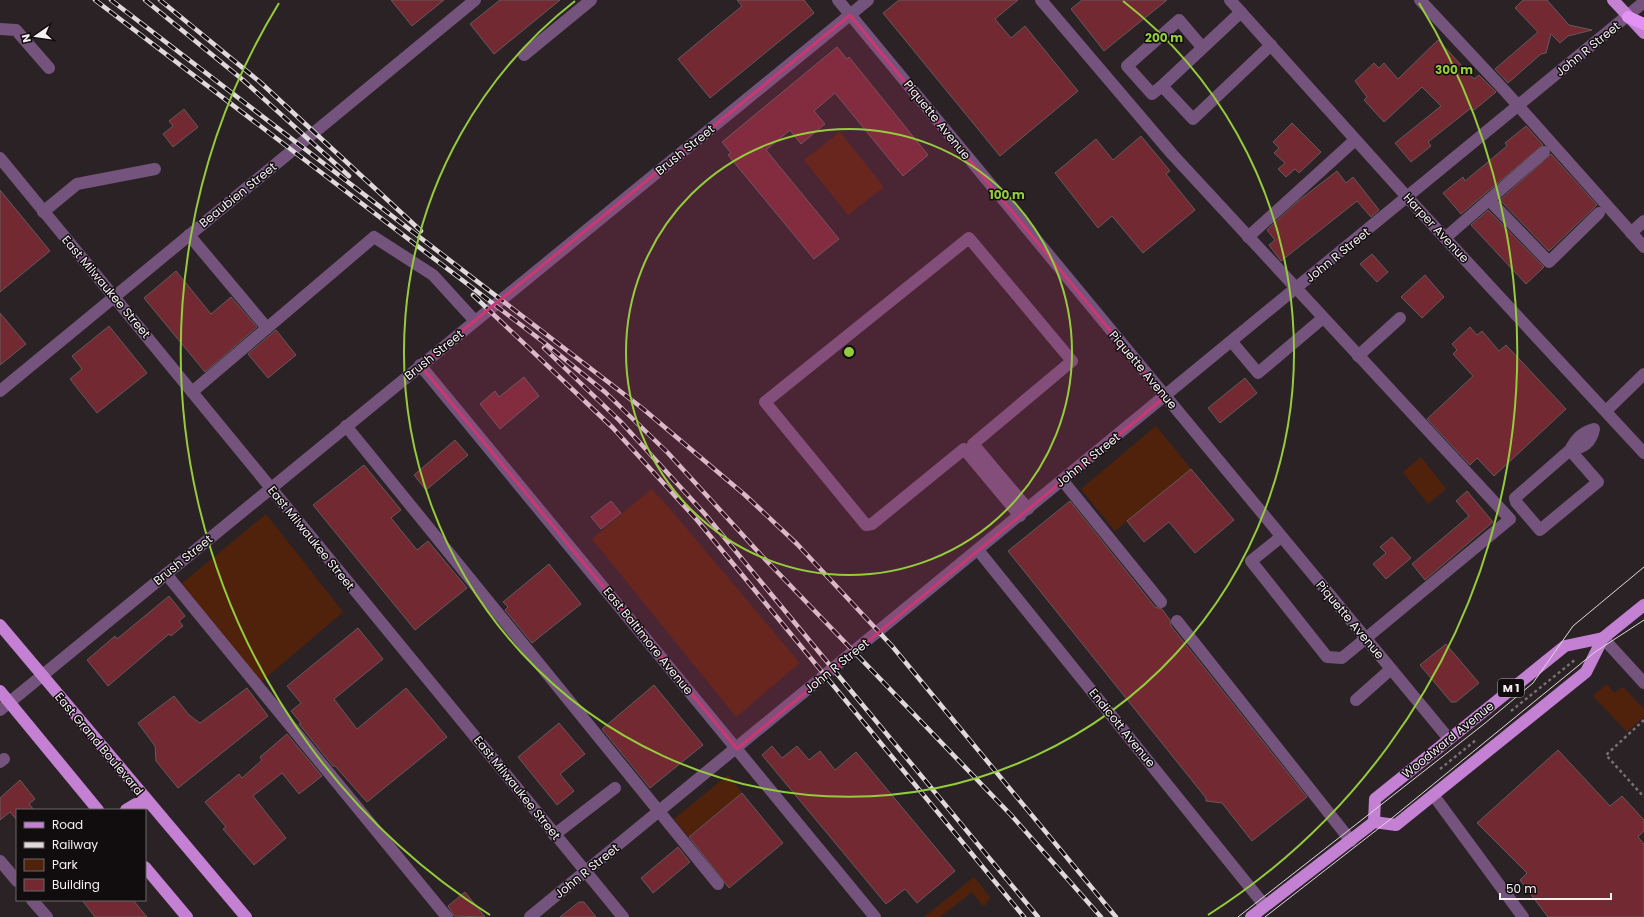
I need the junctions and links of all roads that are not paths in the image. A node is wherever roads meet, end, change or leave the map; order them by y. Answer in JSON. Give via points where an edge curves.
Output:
{"nodes":[{"id":1,"x":475,"y":0,"type":"edge"},
{"id":2,"x":591,"y":0,"type":"edge"},
{"id":3,"x":838,"y":0,"type":"edge"},
{"id":4,"x":868,"y":0,"type":"edge"},
{"id":5,"x":1041,"y":0,"type":"edge"},
{"id":6,"x":1230,"y":0,"type":"edge"},
{"id":7,"x":1420,"y":0,"type":"edge"},
{"id":8,"x":1613,"y":0,"type":"edge"},
{"id":9,"x":1644,"y":2,"type":"edge"},
{"id":10,"x":1241,"y":12,"type":"junction"},
{"id":11,"x":850,"y":15,"type":"junction"},
{"id":12,"x":1628,"y":17,"type":"junction"},
{"id":13,"x":1644,"y":24,"type":"edge"},
{"id":14,"x":0,"y":29,"type":"edge"},
{"id":15,"x":1644,"y":33,"type":"edge"},
{"id":16,"x":1271,"y":45,"type":"junction"},
{"id":17,"x":1202,"y":47,"type":"junction"},
{"id":18,"x":524,"y":55,"type":"dead end"},
{"id":19,"x":49,"y":68,"type":"dead end"},
{"id":20,"x":1162,"y":86,"type":"junction"},
{"id":21,"x":1517,"y":106,"type":"junction"},
{"id":22,"x":1355,"y":140,"type":"junction"},
{"id":23,"x":1544,"y":152,"type":"dead end"},
{"id":24,"x":0,"y":158,"type":"edge"},
{"id":25,"x":155,"y":169,"type":"dead end"},
{"id":26,"x":1408,"y":198,"type":"junction"},
{"id":27,"x":1489,"y":200,"type":"junction"},
{"id":28,"x":43,"y":212,"type":"junction"},
{"id":29,"x":1599,"y":213,"type":"dead end"},
{"id":30,"x":1644,"y":221,"type":"edge"},
{"id":31,"x":1631,"y":232,"type":"junction"},
{"id":32,"x":189,"y":235,"type":"junction"},
{"id":33,"x":1248,"y":237,"type":"junction"},
{"id":34,"x":1446,"y":238,"type":"junction"},
{"id":35,"x":1644,"y":247,"type":"edge"},
{"id":36,"x":1296,"y":289,"type":"junction"},
{"id":37,"x":114,"y":297,"type":"junction"},
{"id":38,"x":1323,"y":318,"type":"junction"},
{"id":39,"x":1400,"y":318,"type":"dead end"},
{"id":40,"x":475,"y":321,"type":"junction"},
{"id":41,"x":267,"y":328,"type":"junction"},
{"id":42,"x":1232,"y":342,"type":"junction"},
{"id":43,"x":1358,"y":356,"type":"junction"},
{"id":44,"x":420,"y":365,"type":"junction"},
{"id":45,"x":1644,"y":374,"type":"edge"},
{"id":46,"x":0,"y":391,"type":"edge"},
{"id":47,"x":192,"y":392,"type":"junction"},
{"id":48,"x":1165,"y":397,"type":"junction"},
{"id":49,"x":1608,"y":413,"type":"junction"},
{"id":50,"x":346,"y":426,"type":"junction"},
{"id":51,"x":1570,"y":450,"type":"junction"},
{"id":52,"x":1644,"y":452,"type":"edge"},
{"id":53,"x":1063,"y":481,"type":"junction"},
{"id":54,"x":270,"y":488,"type":"junction"},
{"id":55,"x":1024,"y":512,"type":"junction"},
{"id":56,"x":1281,"y":537,"type":"junction"},
{"id":57,"x":978,"y":550,"type":"junction"},
{"id":58,"x":166,"y":574,"type":"junction"},
{"id":59,"x":1161,"y":602,"type":"dead end"},
{"id":60,"x":1644,"y":605,"type":"edge"},
{"id":61,"x":1177,"y":621,"type":"dead end"},
{"id":62,"x":0,"y":625,"type":"edge"},
{"id":63,"x":1365,"y":638,"type":"junction"},
{"id":64,"x":1602,"y":638,"type":"junction"},
{"id":65,"x":1391,"y":670,"type":"junction"},
{"id":66,"x":42,"y":675,"type":"junction"},
{"id":67,"x":1644,"y":683,"type":"edge"},
{"id":68,"x":0,"y":691,"type":"edge"},
{"id":69,"x":1356,"y":700,"type":"dead end"},
{"id":70,"x":10,"y":702,"type":"junction"},
{"id":71,"x":0,"y":710,"type":"edge"},
{"id":72,"x":1450,"y":739,"type":"junction"},
{"id":73,"x":737,"y":749,"type":"junction"},
{"id":74,"x":615,"y":788,"type":"dead end"},
{"id":75,"x":1434,"y":796,"type":"junction"},
{"id":76,"x":149,"y":803,"type":"junction"},
{"id":77,"x":97,"y":809,"type":"edge"},
{"id":78,"x":128,"y":809,"type":"edge"},
{"id":79,"x":660,"y":811,"type":"junction"},
{"id":80,"x":1374,"y":822,"type":"junction"},
{"id":81,"x":554,"y":835,"type":"junction"},
{"id":82,"x":1350,"y":840,"type":"junction"},
{"id":83,"x":0,"y":861,"type":"edge"},
{"id":84,"x":146,"y":868,"type":"edge"},
{"id":85,"x":585,"y":872,"type":"junction"},
{"id":86,"x":16,"y":880,"type":"edge"},
{"id":87,"x":718,"y":884,"type":"dead end"},
{"id":88,"x":33,"y":901,"type":"edge"},
{"id":89,"x":1265,"y":906,"type":"junction"},
{"id":90,"x":40,"y":915,"type":"edge"},
{"id":91,"x":187,"y":917,"type":"edge"},
{"id":92,"x":246,"y":917,"type":"edge"},
{"id":93,"x":447,"y":917,"type":"edge"},
{"id":94,"x":530,"y":917,"type":"edge"},
{"id":95,"x":623,"y":917,"type":"edge"},
{"id":96,"x":875,"y":917,"type":"edge"},
{"id":97,"x":1251,"y":917,"type":"edge"},
{"id":98,"x":1523,"y":917,"type":"edge"}],
"edges":[{"from":1,"to":32,"type":"street","name":"Beaubien Street"},
{"from":2,"to":18,"type":"street"},
{"from":3,"to":11,"type":"street","name":"Piquette Avenue"},
{"from":4,"to":11,"type":"street","name":"Brush Street"},
{"from":5,"to":33,"type":"street","via":[[1172,154]]},
{"from":6,"to":10,"type":"street","name":"Harper Avenue"},
{"from":7,"to":21,"type":"street"},
{"from":8,"to":12,"type":"main road"},
{"from":9,"to":12,"type":"street","name":"John R Street"},
{"from":10,"to":16,"type":"street","name":"Harper Avenue"},
{"from":10,"to":17,"type":"street"},
{"from":11,"to":40,"type":"street","name":"Brush Street"},
{"from":11,"to":48,"type":"street","name":"Piquette Avenue"},
{"from":12,"to":13,"type":"highway"},
{"from":12,"to":15,"type":"main road"},
{"from":12,"to":21,"type":"street","name":"John R Street"},
{"from":14,"to":19,"type":"street","via":[[16,30]]},
{"from":16,"to":20,"type":"street","via":[[1194,119]]},
{"from":16,"to":22,"type":"street","name":"Harper Avenue"},
{"from":17,"to":20,"type":"street"},
{"from":17,"to":20,"type":"street","via":[[1179,20],[1127,66],[1152,94]]},
{"from":21,"to":26,"type":"street","name":"John R Street"},
{"from":21,"to":31,"type":"street"},
{"from":22,"to":26,"type":"street","name":"Harper Avenue"},
{"from":22,"to":33,"type":"street"},
{"from":23,"to":27,"type":"street"},
{"from":24,"to":28,"type":"street","name":"East Milwaukee Street"},
{"from":25,"to":28,"type":"street","via":[[77,184]]},
{"from":26,"to":34,"type":"street","name":"Harper Avenue"},
{"from":26,"to":36,"type":"street","name":"John R Street"},
{"from":27,"to":29,"type":"street","via":[[1549,262]]},
{"from":27,"to":34,"type":"street"},
{"from":28,"to":37,"type":"street","name":"East Milwaukee Street"},
{"from":30,"to":31,"type":"street"},
{"from":31,"to":35,"type":"street"},
{"from":32,"to":37,"type":"street","name":"Beaubien Street"},
{"from":32,"to":41,"type":"street"},
{"from":33,"to":36,"type":"street"},
{"from":34,"to":49,"type":"street","name":"Harper Avenue"},
{"from":36,"to":38,"type":"street"},
{"from":36,"to":42,"type":"street","name":"John R Street"},
{"from":37,"to":46,"type":"street","name":"Beaubien Street"},
{"from":37,"to":47,"type":"street","name":"East Milwaukee Street"},
{"from":38,"to":42,"type":"street","via":[[1258,373]]},
{"from":38,"to":43,"type":"street"},
{"from":39,"to":43,"type":"street"},
{"from":40,"to":41,"type":"street","via":[[433,275],[374,237]]},
{"from":40,"to":44,"type":"street","name":"Brush Street"},
{"from":41,"to":47,"type":"street"},
{"from":42,"to":48,"type":"street","name":"John R Street"},
{"from":43,"to":63,"type":"street","via":[[1510,519]]},
{"from":44,"to":50,"type":"street","name":"Brush Street"},
{"from":44,"to":73,"type":"street","name":"East Baltimore Avenue"},
{"from":45,"to":49,"type":"street"},
{"from":47,"to":54,"type":"street","name":"East Milwaukee Street"},
{"from":48,"to":53,"type":"street","name":"John R Street"},
{"from":48,"to":56,"type":"street","name":"Piquette Avenue"},
{"from":49,"to":51,"type":"street","via":[[1594,429],[1592,439],[1581,449]]},
{"from":49,"to":52,"type":"street","name":"Harper Avenue"},
{"from":50,"to":54,"type":"street","name":"Brush Street"},
{"from":50,"to":79,"type":"street"},
{"from":51,"to":51,"type":"street","via":[[1515,498],[1540,530],[1598,482]]},
{"from":53,"to":55,"type":"street","name":"John R Street"},
{"from":53,"to":59,"type":"street"},
{"from":54,"to":58,"type":"street","name":"Brush Street"},
{"from":54,"to":81,"type":"street","name":"East Milwaukee Street"},
{"from":55,"to":55,"type":"street","via":[[973,444],[1072,361],[969,238],[765,402],[866,525],[872,524],[964,449]]},
{"from":55,"to":57,"type":"street","name":"John R Street"},
{"from":56,"to":63,"type":"street","name":"Piquette Avenue"},
{"from":56,"to":63,"type":"street","via":[[1251,560],[1327,656],[1342,658]]},
{"from":57,"to":73,"type":"street","name":"John R Street"},
{"from":57,"to":89,"type":"street","name":"Endicott Avenue"},
{"from":58,"to":66,"type":"street","name":"Brush Street"},
{"from":58,"to":93,"type":"street"},
{"from":60,"to":64,"type":"main road","name":"Woodward Avenue","number":"M 1"},
{"from":61,"to":82,"type":"street"},
{"from":62,"to":66,"type":"main road","name":"East Grand Boulevard"},
{"from":63,"to":65,"type":"street","name":"Piquette Avenue"},
{"from":64,"to":67,"type":"street"},
{"from":64,"to":72,"type":"main road","name":"Woodward Avenue","number":"M 1","via":[[1565,646]]},
{"from":64,"to":75,"type":"main road","name":"Woodward Avenue","number":"M 1","via":[[1586,672]]},
{"from":65,"to":69,"type":"street"},
{"from":65,"to":72,"type":"street","name":"Piquette Avenue"},
{"from":66,"to":70,"type":"street","name":"Brush Street"},
{"from":66,"to":76,"type":"main road","name":"East Grand Boulevard"},
{"from":68,"to":70,"type":"main road"},
{"from":70,"to":71,"type":"street","name":"Brush Street"},
{"from":70,"to":77,"type":"main road"},
{"from":72,"to":80,"type":"main road","name":"Woodward Avenue","number":"M 1","via":[[1375,799]]},
{"from":73,"to":79,"type":"street","name":"John R Street"},
{"from":73,"to":96,"type":"street","name":"East Baltimore Avenue"},
{"from":74,"to":81,"type":"street"},
{"from":75,"to":80,"type":"main road","name":"Woodward Avenue","number":"M 1","via":[[1396,825]]},
{"from":75,"to":98,"type":"street"},
{"from":76,"to":78,"type":"main road","via":[[136,804]]},
{"from":76,"to":92,"type":"main road","name":"East Grand Boulevard"},
{"from":79,"to":85,"type":"street","name":"John R Street"},
{"from":79,"to":87,"type":"street"},
{"from":80,"to":82,"type":"main road"},
{"from":81,"to":85,"type":"street","name":"East Milwaukee Street"},
{"from":82,"to":89,"type":"main road"},
{"from":83,"to":86,"type":"street"},
{"from":84,"to":91,"type":"main road"},
{"from":85,"to":94,"type":"street","name":"John R Street"},
{"from":85,"to":95,"type":"street","name":"East Milwaukee Street"},
{"from":88,"to":90,"type":"street"},
{"from":89,"to":97,"type":"main road"}]}
